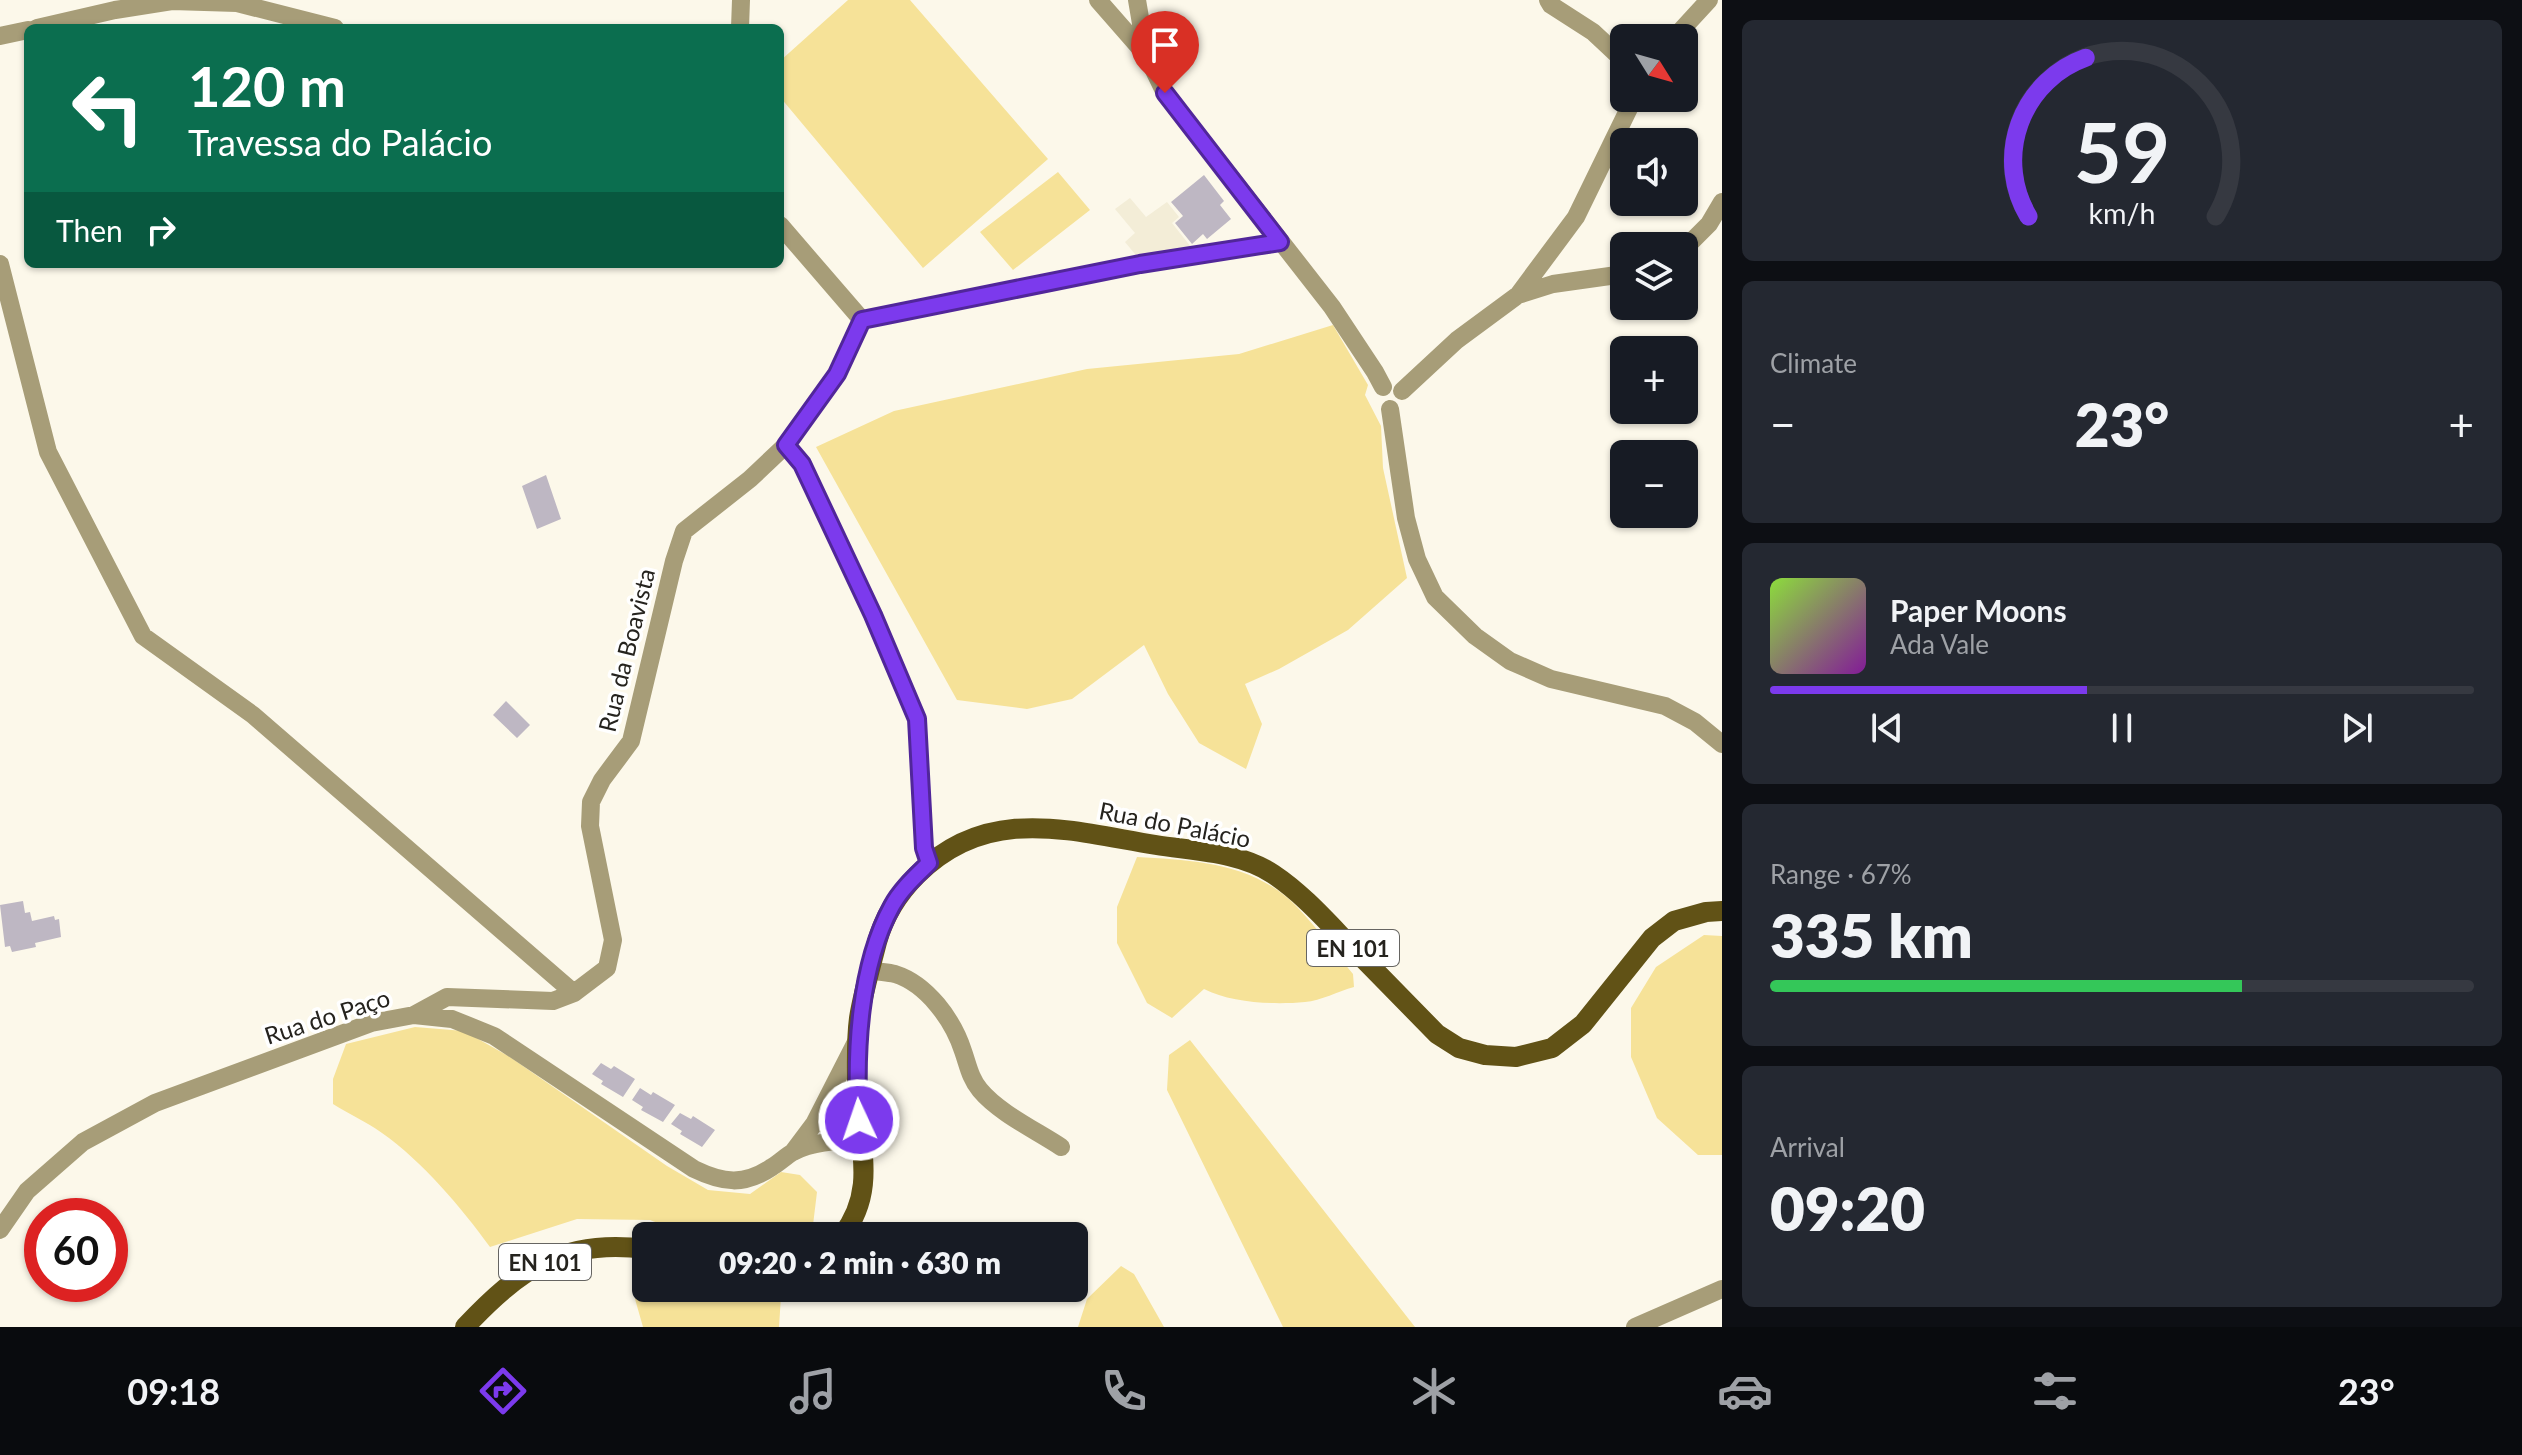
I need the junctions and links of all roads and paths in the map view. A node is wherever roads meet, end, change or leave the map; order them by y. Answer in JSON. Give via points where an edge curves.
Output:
{"nodes":[{"id":1,"x":741,"y":0,"type":"edge"},
{"id":2,"x":1098,"y":0,"type":"edge"},
{"id":3,"x":1137,"y":0,"type":"edge"},
{"id":4,"x":1548,"y":0,"type":"edge"},
{"id":5,"x":1709,"y":0,"type":"edge"},
{"id":6,"x":54,"y":24,"type":"edge"},
{"id":7,"x":319,"y":24,"type":"edge"},
{"id":8,"x":740,"y":24,"type":"edge"},
{"id":9,"x":1687,"y":24,"type":"edge"},
{"id":10,"x":24,"y":31,"type":"edge"},
{"id":11,"x":0,"y":36,"type":"edge"},
{"id":12,"x":1610,"y":48,"type":"edge"},
{"id":13,"x":1147,"y":56,"type":"junction"},
{"id":14,"x":1627,"y":112,"type":"edge"},
{"id":15,"x":1722,"y":202,"type":"edge"},
{"id":16,"x":784,"y":230,"type":"edge"},
{"id":17,"x":1698,"y":235,"type":"edge"},
{"id":18,"x":1280,"y":242,"type":"junction"},
{"id":19,"x":0,"y":264,"type":"edge"},
{"id":20,"x":1610,"y":276,"type":"edge"},
{"id":21,"x":1518,"y":295,"type":"junction"},
{"id":22,"x":862,"y":320,"type":"junction"},
{"id":23,"x":1383,"y":387,"type":"junction"},
{"id":24,"x":1402,"y":391,"type":"junction"},
{"id":25,"x":1390,"y":409,"type":"junction"},
{"id":26,"x":786,"y":445,"type":"junction"},
{"id":27,"x":1722,"y":744,"type":"edge"},
{"id":28,"x":929,"y":863,"type":"junction"},
{"id":29,"x":1722,"y":911,"type":"edge"},
{"id":30,"x":870,"y":970,"type":"junction"},
{"id":31,"x":574,"y":993,"type":"junction"},
{"id":32,"x":414,"y":1015,"type":"junction"},
{"id":33,"x":858,"y":1038,"type":"junction"},
{"id":34,"x":814,"y":1124,"type":"junction"},
{"id":35,"x":860,"y":1130,"type":"junction"},
{"id":36,"x":1061,"y":1147,"type":"dead end"},
{"id":37,"x":793,"y":1152,"type":"junction"},
{"id":38,"x":853,"y":1222,"type":"edge"},
{"id":39,"x":0,"y":1230,"type":"edge"},
{"id":40,"x":632,"y":1247,"type":"edge"},
{"id":41,"x":1722,"y":1289,"type":"edge"},
{"id":42,"x":465,"y":1327,"type":"edge"},
{"id":43,"x":1635,"y":1327,"type":"edge"}],
"edges":[{"from":1,"to":8,"type":"street"},
{"from":2,"to":13,"type":"street"},
{"from":3,"to":13,"type":"street"},
{"from":4,"to":12,"type":"street"},
{"from":5,"to":9,"type":"street"},
{"from":6,"to":7,"type":"street","via":[[172,1],[237,3]]},
{"from":10,"to":11,"type":"street"},
{"from":13,"to":18,"type":"street","via":[[1165,93]]},
{"from":14,"to":21,"type":"street","via":[[1576,217]]},
{"from":15,"to":17,"type":"street"},
{"from":16,"to":22,"type":"street"},
{"from":18,"to":22,"type":"street","via":[[1140,264]]},
{"from":18,"to":23,"type":"street","via":[[1332,307]]},
{"from":19,"to":31,"type":"street","via":[[48,452],[143,636],[253,715]]},
{"from":20,"to":21,"type":"street"},
{"from":21,"to":24,"type":"street","via":[[1457,340]]},
{"from":22,"to":26,"type":"street","name":"Rua da Boavista","via":[[837,374]]},
{"from":23,"to":24,"type":"street","via":[[1394,384]]},
{"from":23,"to":25,"type":"street","via":[[1379,401]]},
{"from":24,"to":25,"type":"street","via":[[1401,404]]},
{"from":25,"to":27,"type":"street","via":[[1406,518],[1435,597],[1510,661],[1551,679],[1665,706]]},
{"from":26,"to":28,"type":"street","via":[[802,464],[917,719]]},
{"from":26,"to":31,"type":"street","name":"Rua da Boavista","via":[[684,531],[631,741],[591,802],[590,826],[613,940],[607,968]]},
{"from":28,"to":29,"type":"main road","name":"Rua do Palácio","number":"EN 101","via":[[963,841],[1004,828],[1050,828],[1235,858],[1270,872],[1301,895],[1437,1034],[1459,1048],[1516,1057],[1552,1048],[1583,1024],[1652,938],[1674,921]]},
{"from":28,"to":30,"type":"main road","number":"EN 101","via":[[893,904]]},
{"from":30,"to":33,"type":"main road","number":"EN 101"},
{"from":30,"to":36,"type":"street","via":[[895,974],[924,991],[952,1027],[982,1093]]},
{"from":31,"to":32,"type":"street","name":"Rua da Boavista","via":[[553,1001],[447,997]]},
{"from":32,"to":37,"type":"street","name":"Rua do Paço","via":[[452,1019],[494,1036],[716,1180],[746,1180]]},
{"from":32,"to":39,"type":"street","name":"Rua do Paço","via":[[371,1023],[155,1103],[83,1142],[27,1191]]},
{"from":33,"to":34,"type":"street"},
{"from":33,"to":35,"type":"main road","number":"EN 101"},
{"from":34,"to":35,"type":"street","via":[[840,1119]]},
{"from":34,"to":37,"type":"street"},
{"from":35,"to":37,"type":"street","name":"Rua do Paço"},
{"from":35,"to":38,"type":"main road","number":"EN 101","via":[[864,1173]]},
{"from":40,"to":42,"type":"main road","number":"EN 101","via":[[566,1251],[528,1269]]},
{"from":41,"to":43,"type":"street"}]}
